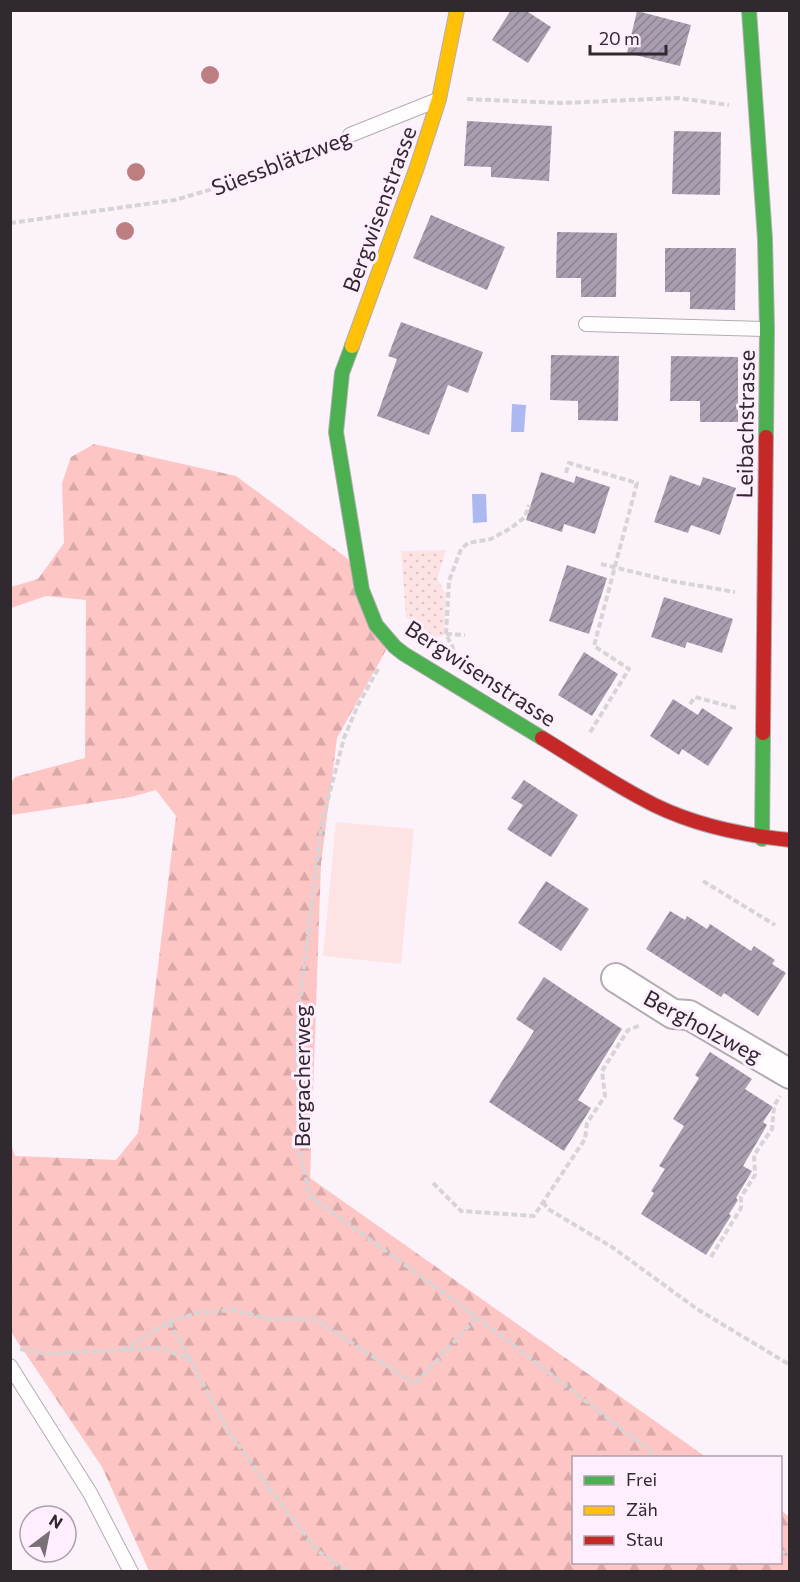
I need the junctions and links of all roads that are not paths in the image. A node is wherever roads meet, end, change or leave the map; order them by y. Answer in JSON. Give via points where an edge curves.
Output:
{"nodes":[{"id":1,"x":457,"y":10,"type":"edge"},
{"id":2,"x":749,"y":10,"type":"edge"},
{"id":3,"x":439,"y":99,"type":"junction"},
{"id":4,"x":350,"y":135,"type":"road end"},
{"id":5,"x":586,"y":324,"type":"dead end"},
{"id":6,"x":767,"y":329,"type":"junction"},
{"id":7,"x":762,"y":838,"type":"junction"},
{"id":8,"x":789,"y":840,"type":"edge"},
{"id":9,"x":616,"y":978,"type":"dead end"},
{"id":10,"x":787,"y":1082,"type":"edge"},
{"id":11,"x":10,"y":1366,"type":"edge"},
{"id":12,"x":130,"y":1572,"type":"edge"}],
"edges":[{"from":1,"to":3,"type":"street","name":"Bergwisenstrasse"},
{"from":2,"to":6,"type":"street","name":"Leibachstrasse","via":[[765,239]]},
{"from":3,"to":4,"type":"lane","name":"Süessblätzweg"},
{"from":3,"to":7,"type":"street","name":"Bergwisenstrasse","via":[[342,373],[336,432],[362,590],[376,625],[395,647],[642,799],[728,831]]},
{"from":5,"to":6,"type":"lane"},
{"from":6,"to":7,"type":"street","name":"Leibachstrasse"},
{"from":7,"to":8,"type":"street","name":"Bergwisenstrasse"},
{"from":9,"to":10,"type":"street","name":"Bergholzweg","via":[[673,1014],[689,1016]]},
{"from":11,"to":12,"type":"lane","via":[[90,1493]]}]}
